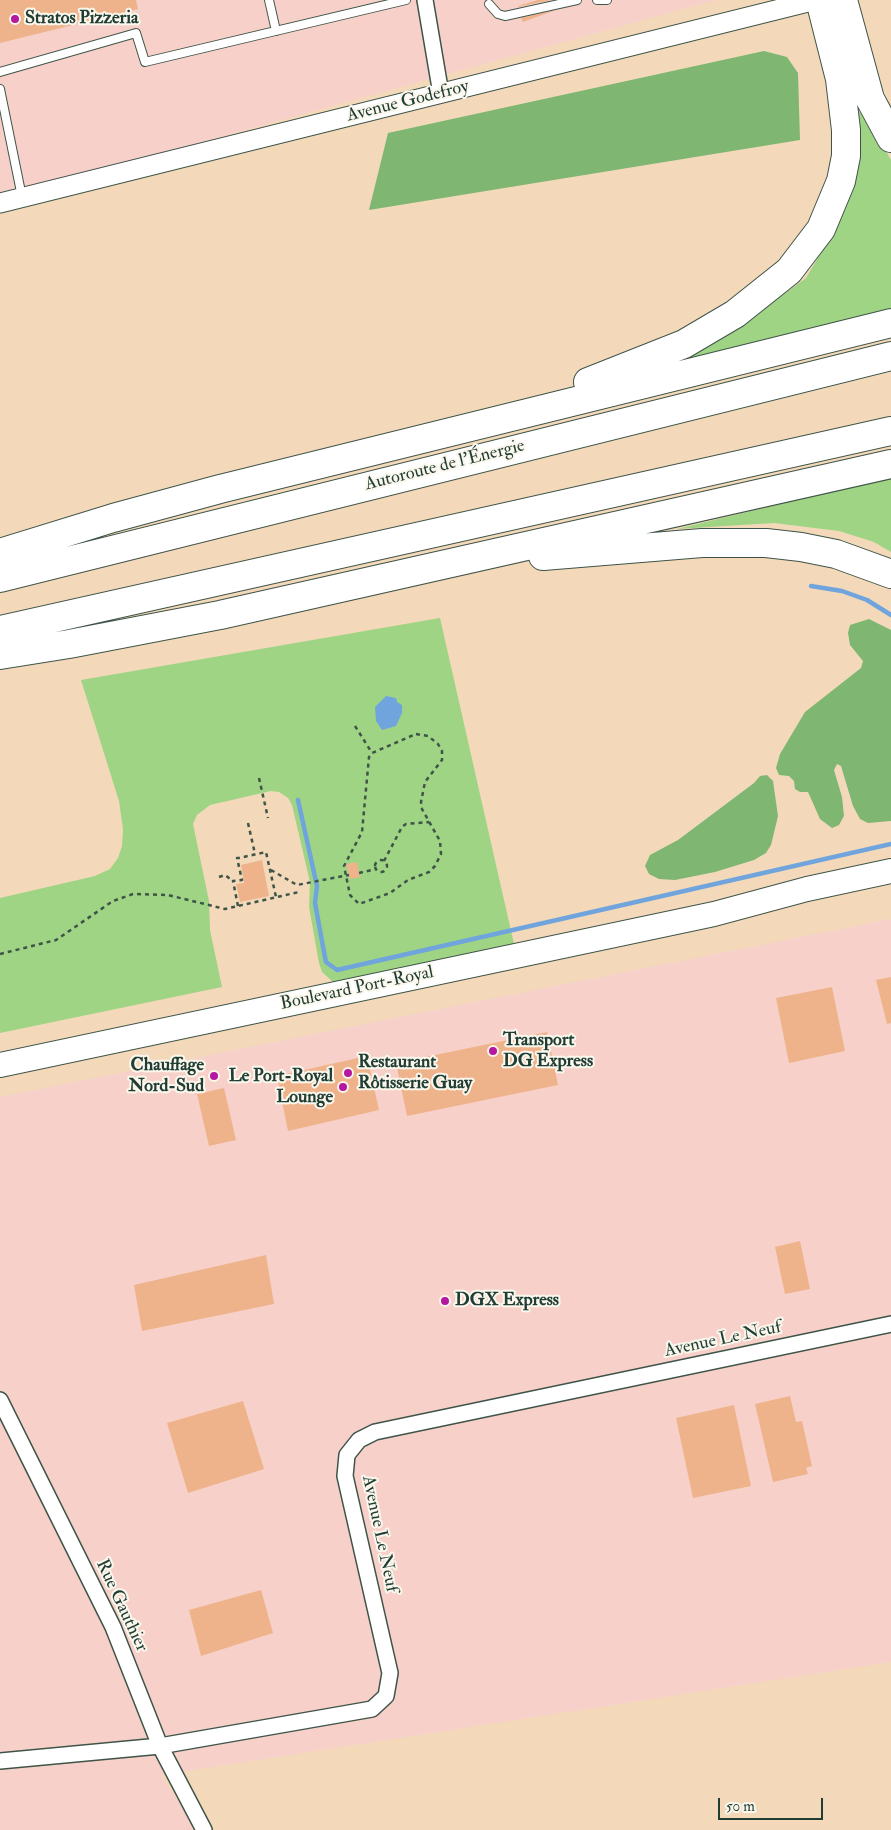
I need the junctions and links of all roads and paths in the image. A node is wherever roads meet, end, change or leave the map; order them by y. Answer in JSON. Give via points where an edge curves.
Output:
{"nodes":[{"id":1,"x":269,"y":0,"type":"edge"},
{"id":2,"x":406,"y":0,"type":"edge"},
{"id":3,"x":425,"y":0,"type":"edge"},
{"id":4,"x":577,"y":0,"type":"edge"},
{"id":5,"x":597,"y":0,"type":"edge"},
{"id":6,"x":607,"y":0,"type":"edge"},
{"id":7,"x":816,"y":0,"type":"edge"},
{"id":8,"x":820,"y":0,"type":"edge"},
{"id":9,"x":843,"y":0,"type":"edge"},
{"id":10,"x":489,"y":4,"type":"dead end"},
{"id":11,"x":276,"y":31,"type":"junction"},
{"id":12,"x":0,"y":72,"type":"edge"},
{"id":13,"x":0,"y":89,"type":"edge"},
{"id":14,"x":440,"y":94,"type":"junction"},
{"id":15,"x":891,"y":138,"type":"edge"},
{"id":16,"x":22,"y":197,"type":"junction"},
{"id":17,"x":0,"y":203,"type":"edge"},
{"id":18,"x":891,"y":323,"type":"edge"},
{"id":19,"x":891,"y":356,"type":"edge"},
{"id":20,"x":490,"y":422,"type":"junction"},
{"id":21,"x":891,"y":431,"type":"edge"},
{"id":22,"x":891,"y":464,"type":"edge"},
{"id":23,"x":0,"y":553,"type":"edge"},
{"id":24,"x":467,"y":560,"type":"junction"},
{"id":25,"x":891,"y":574,"type":"edge"},
{"id":26,"x":0,"y":578,"type":"edge"},
{"id":27,"x":0,"y":630,"type":"edge"},
{"id":28,"x":0,"y":654,"type":"edge"},
{"id":29,"x":355,"y":726,"type":"dead end"},
{"id":30,"x":372,"y":753,"type":"junction"},
{"id":31,"x":259,"y":778,"type":"dead end"},
{"id":32,"x":268,"y":818,"type":"dead end"},
{"id":33,"x":430,"y":822,"type":"junction"},
{"id":34,"x":248,"y":823,"type":"dead end"},
{"id":35,"x":255,"y":854,"type":"junction"},
{"id":36,"x":384,"y":861,"type":"junction"},
{"id":37,"x":271,"y":870,"type":"junction"},
{"id":38,"x":376,"y":870,"type":"junction"},
{"id":39,"x":891,"y":871,"type":"edge"},
{"id":40,"x":359,"y":873,"type":"dead end"},
{"id":41,"x":347,"y":876,"type":"junction"},
{"id":42,"x":219,"y":877,"type":"dead end"},
{"id":43,"x":233,"y":881,"type":"junction"},
{"id":44,"x":891,"y":886,"type":"edge"},
{"id":45,"x":275,"y":889,"type":"junction"},
{"id":46,"x":268,"y":891,"type":"dead end"},
{"id":47,"x":299,"y":892,"type":"dead end"},
{"id":48,"x":276,"y":897,"type":"junction"},
{"id":49,"x":238,"y":906,"type":"junction"},
{"id":50,"x":714,"y":914,"type":"junction"},
{"id":51,"x":0,"y":954,"type":"edge"},
{"id":52,"x":0,"y":1065,"type":"edge"},
{"id":53,"x":891,"y":1324,"type":"edge"},
{"id":54,"x":0,"y":1400,"type":"edge"},
{"id":55,"x":160,"y":1746,"type":"junction"},
{"id":56,"x":0,"y":1761,"type":"edge"},
{"id":57,"x":204,"y":1830,"type":"edge"}],
"edges":[{"from":1,"to":11,"type":"lane"},
{"from":2,"to":11,"type":"lane"},
{"from":3,"to":14,"type":"street"},
{"from":4,"to":10,"type":"lane","via":[[505,16],[498,14]]},
{"from":5,"to":6,"type":"lane"},
{"from":7,"to":14,"type":"street","name":"Avenue Godefroy"},
{"from":8,"to":20,"type":"highway","via":[[841,86],[846,142],[844,169],[837,194],[807,250],[770,288],[711,330]]},
{"from":9,"to":15,"type":"highway","via":[[870,99]]},
{"from":11,"to":12,"type":"lane","via":[[145,62],[136,33]]},
{"from":13,"to":16,"type":"lane"},
{"from":14,"to":16,"type":"street","name":"Avenue Godefroy"},
{"from":16,"to":17,"type":"street","name":"Avenue Godefroy"},
{"from":18,"to":20,"type":"highway"},
{"from":19,"to":26,"type":"highway","name":"Autoroute de l'Énergie"},
{"from":20,"to":23,"type":"highway","via":[[167,503]]},
{"from":21,"to":27,"type":"highway"},
{"from":22,"to":24,"type":"highway"},
{"from":24,"to":25,"type":"highway","via":[[599,553],[686,544],[747,543],[818,550]]},
{"from":24,"to":28,"type":"highway","via":[[174,624]]},
{"from":29,"to":30,"type":"path"},
{"from":30,"to":33,"type":"path","via":[[416,734],[428,736],[438,744],[442,760],[427,777],[421,798],[421,806]]},
{"from":30,"to":41,"type":"path","via":[[362,832],[345,860]]},
{"from":31,"to":32,"type":"path"},
{"from":33,"to":36,"type":"path","via":[[402,826]]},
{"from":33,"to":41,"type":"path","via":[[442,850],[439,860],[429,872],[408,880],[390,894],[358,904],[350,895]]},
{"from":34,"to":35,"type":"path"},
{"from":35,"to":37,"type":"path","via":[[266,852]]},
{"from":35,"to":43,"type":"path","via":[[237,858],[242,880]]},
{"from":36,"to":38,"type":"path","via":[[377,862]]},
{"from":36,"to":38,"type":"path","via":[[386,870]]},
{"from":37,"to":41,"type":"path","via":[[297,885]]},
{"from":37,"to":45,"type":"path"},
{"from":38,"to":40,"type":"path"},
{"from":39,"to":50,"type":"main road","name":"Boulevard Port-Royal"},
{"from":42,"to":43,"type":"path","via":[[225,875]]},
{"from":43,"to":49,"type":"path"},
{"from":44,"to":50,"type":"main road","name":"Boulevard Port-Royal"},
{"from":45,"to":46,"type":"path"},
{"from":45,"to":48,"type":"path"},
{"from":47,"to":48,"type":"path"},
{"from":48,"to":49,"type":"path"},
{"from":49,"to":51,"type":"path","via":[[225,909],[168,895],[133,894],[113,901],[56,940]]},
{"from":50,"to":52,"type":"main road","name":"Boulevard Port-Royal"},
{"from":53,"to":55,"type":"street","name":"Avenue Le Neuf","via":[[375,1432],[359,1440],[347,1455],[346,1476],[390,1673],[386,1696],[372,1709]]},
{"from":54,"to":55,"type":"street","name":"Rue Gauthier","via":[[113,1627]]},
{"from":55,"to":56,"type":"street","name":"Avenue Le Neuf"},
{"from":55,"to":57,"type":"street","name":"Rue Gauthier"}]}
